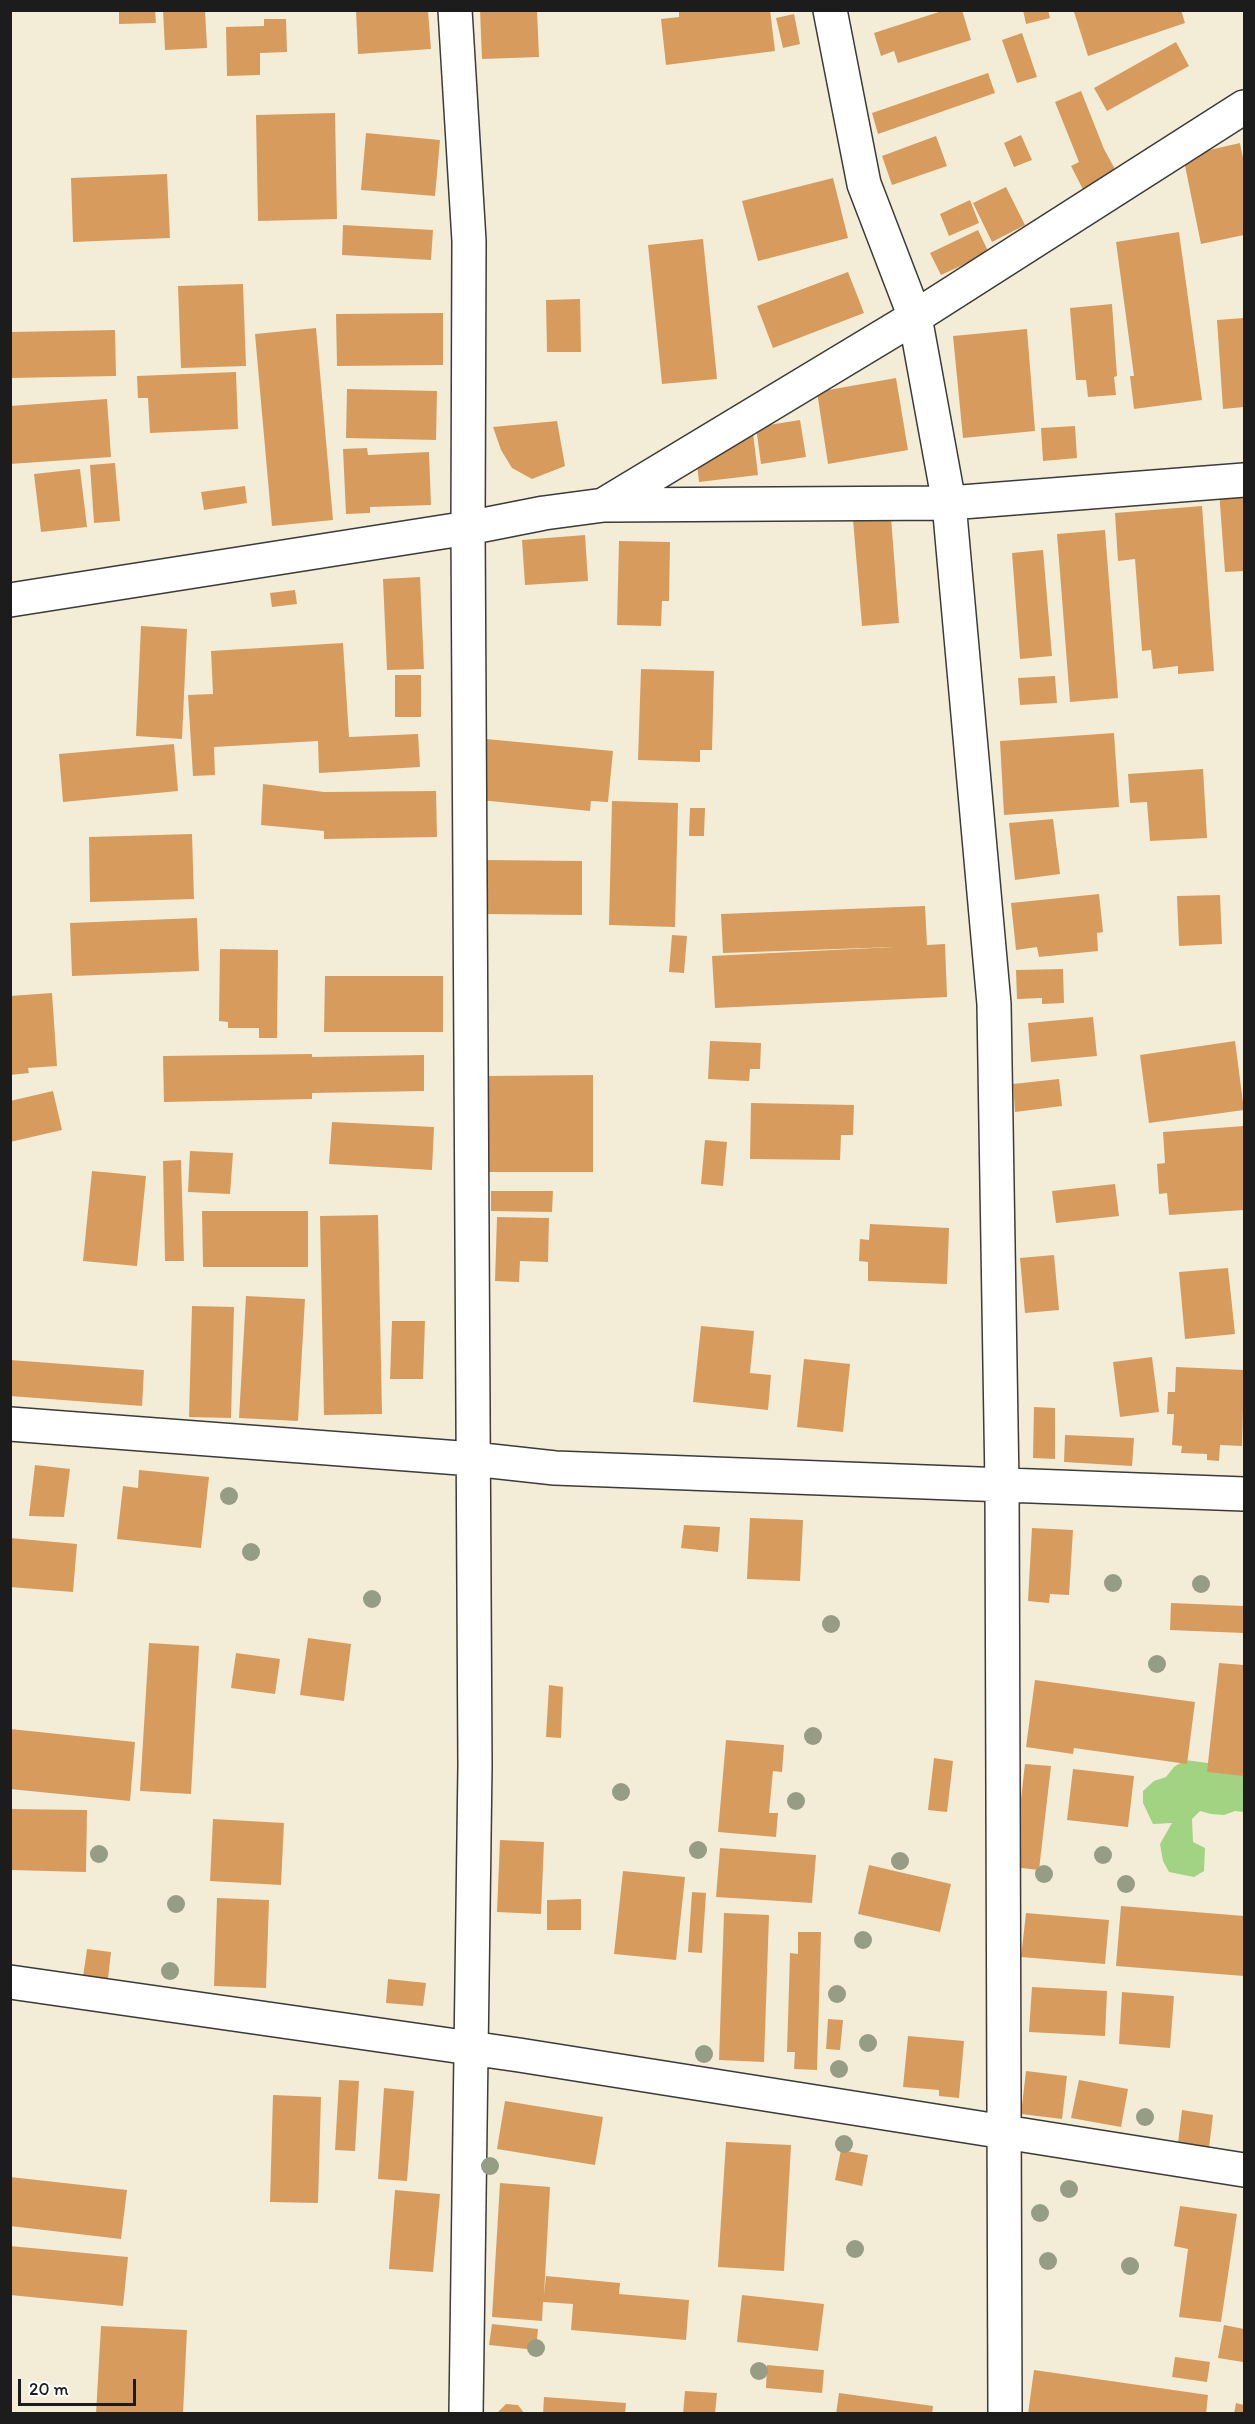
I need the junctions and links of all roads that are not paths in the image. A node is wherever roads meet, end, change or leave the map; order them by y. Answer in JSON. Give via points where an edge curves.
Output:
{"nodes":[{"id":1,"x":455,"y":10,"type":"edge"},
{"id":2,"x":830,"y":10,"type":"edge"},
{"id":3,"x":1245,"y":107,"type":"edge"},
{"id":4,"x":915,"y":317,"type":"junction"},
{"id":5,"x":1245,"y":480,"type":"edge"},
{"id":6,"x":949,"y":503,"type":"junction"},
{"id":7,"x":604,"y":505,"type":"junction"},
{"id":8,"x":468,"y":528,"type":"junction"},
{"id":9,"x":10,"y":600,"type":"edge"},
{"id":10,"x":10,"y":1424,"type":"edge"},
{"id":11,"x":473,"y":1459,"type":"junction"},
{"id":12,"x":1002,"y":1485,"type":"junction"},
{"id":13,"x":1245,"y":1494,"type":"edge"},
{"id":14,"x":10,"y":1982,"type":"edge"},
{"id":15,"x":471,"y":2048,"type":"junction"},
{"id":16,"x":1005,"y":2131,"type":"junction"},
{"id":17,"x":1245,"y":2170,"type":"edge"},
{"id":18,"x":466,"y":2414,"type":"edge"},
{"id":19,"x":1005,"y":2414,"type":"edge"}],
"edges":[{"from":1,"to":8,"type":"street","via":[[469,241]]},
{"from":2,"to":4,"type":"street","via":[[864,183]]},
{"from":3,"to":4,"type":"street"},
{"from":4,"to":6,"type":"street"},
{"from":4,"to":7,"type":"street"},
{"from":5,"to":6,"type":"street"},
{"from":6,"to":7,"type":"street"},
{"from":6,"to":12,"type":"street","via":[[994,1004]]},
{"from":7,"to":8,"type":"street"},
{"from":8,"to":9,"type":"street"},
{"from":8,"to":11,"type":"street"},
{"from":10,"to":11,"type":"street"},
{"from":11,"to":12,"type":"street","via":[[555,1468]]},
{"from":11,"to":15,"type":"street","via":[[475,1765]]},
{"from":12,"to":13,"type":"street"},
{"from":12,"to":16,"type":"street"},
{"from":14,"to":15,"type":"street"},
{"from":15,"to":16,"type":"street"},
{"from":15,"to":18,"type":"street"},
{"from":16,"to":17,"type":"street"},
{"from":16,"to":19,"type":"street"}]}
